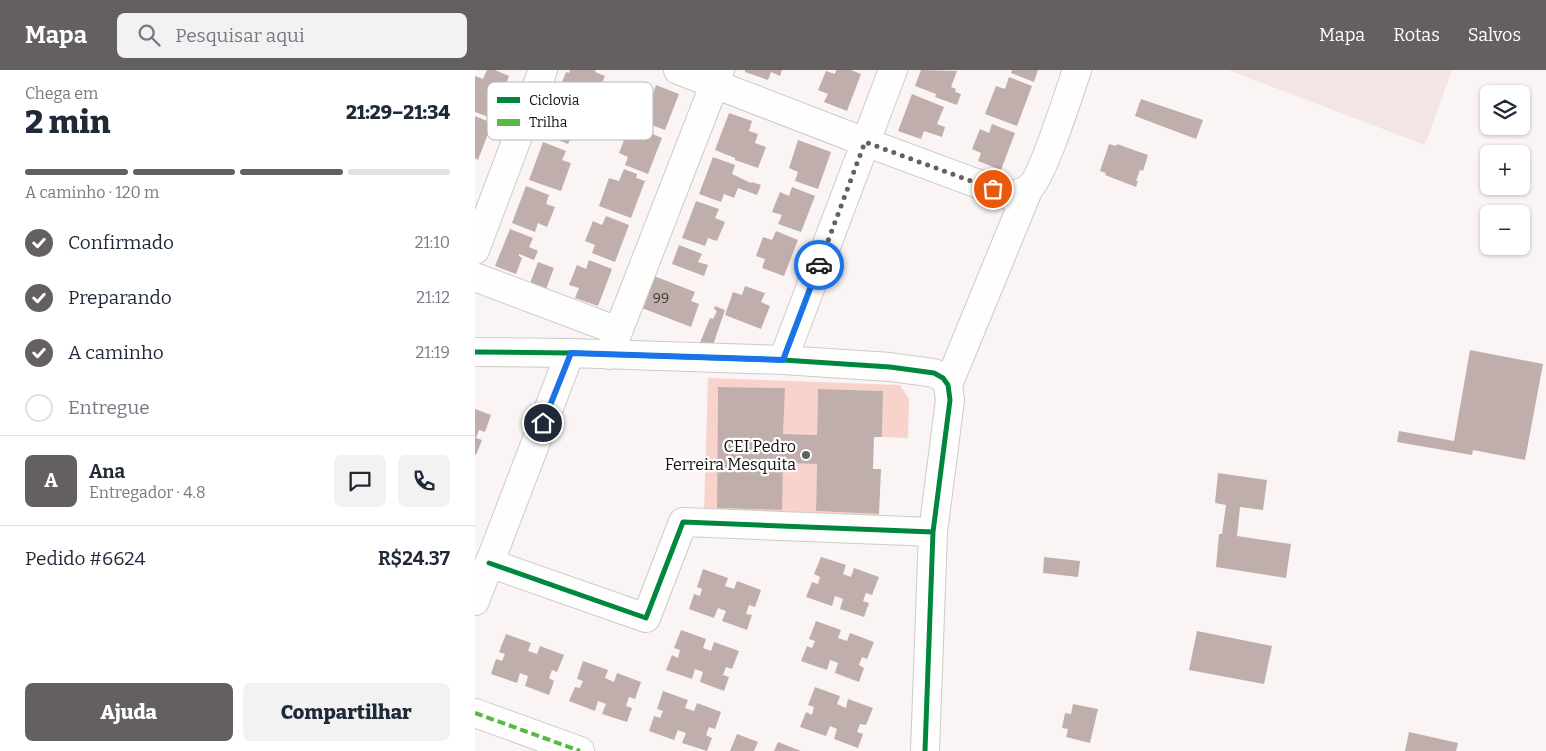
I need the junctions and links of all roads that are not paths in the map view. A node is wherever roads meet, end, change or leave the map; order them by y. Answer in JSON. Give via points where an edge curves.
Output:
{"nodes":[{"id":1,"x":543,"y":70,"type":"edge"},
{"id":2,"x":678,"y":70,"type":"edge"},
{"id":3,"x":893,"y":70,"type":"edge"},
{"id":4,"x":1077,"y":70,"type":"edge"},
{"id":5,"x":717,"y":77,"type":"edge"},
{"id":6,"x":538,"y":82,"type":"edge"},
{"id":7,"x":517,"y":140,"type":"edge"},
{"id":8,"x":865,"y":142,"type":"junction"},
{"id":9,"x":1029,"y":188,"type":"junction"},
{"id":10,"x":475,"y":250,"type":"edge"},
{"id":11,"x":475,"y":277,"type":"edge"},
{"id":12,"x":613,"y":342,"type":"junction"},
{"id":13,"x":475,"y":352,"type":"edge"},
{"id":14,"x":571,"y":353,"type":"junction"},
{"id":15,"x":783,"y":360,"type":"junction"},
{"id":16,"x":949,"y":385,"type":"junction"},
{"id":17,"x":933,"y":532,"type":"junction"},
{"id":18,"x":489,"y":563,"type":"junction"},
{"id":19,"x":475,"y":601,"type":"edge"},
{"id":20,"x":475,"y":713,"type":"edge"},
{"id":21,"x":580,"y":751,"type":"edge"},
{"id":22,"x":925,"y":751,"type":"edge"}],
"edges":[{"from":1,"to":6,"type":"street"},
{"from":2,"to":5,"type":"street"},
{"from":3,"to":8,"type":"street"},
{"from":4,"to":9,"type":"street","via":[[1047,153]]},
{"from":5,"to":8,"type":"street"},
{"from":5,"to":12,"type":"street"},
{"from":7,"to":10,"type":"street"},
{"from":8,"to":9,"type":"street","via":[[1011,196]]},
{"from":8,"to":15,"type":"street"},
{"from":9,"to":16,"type":"street"},
{"from":11,"to":12,"type":"street"},
{"from":12,"to":14,"type":"street"},
{"from":12,"to":15,"type":"street"},
{"from":13,"to":14,"type":"street"},
{"from":14,"to":18,"type":"street"},
{"from":15,"to":16,"type":"street","via":[[923,371],[934,373]]},
{"from":16,"to":17,"type":"street","via":[[950,400]]},
{"from":17,"to":18,"type":"street","via":[[683,522],[645,618]]},
{"from":17,"to":22,"type":"street"},
{"from":18,"to":19,"type":"street"},
{"from":20,"to":21,"type":"street"}]}
